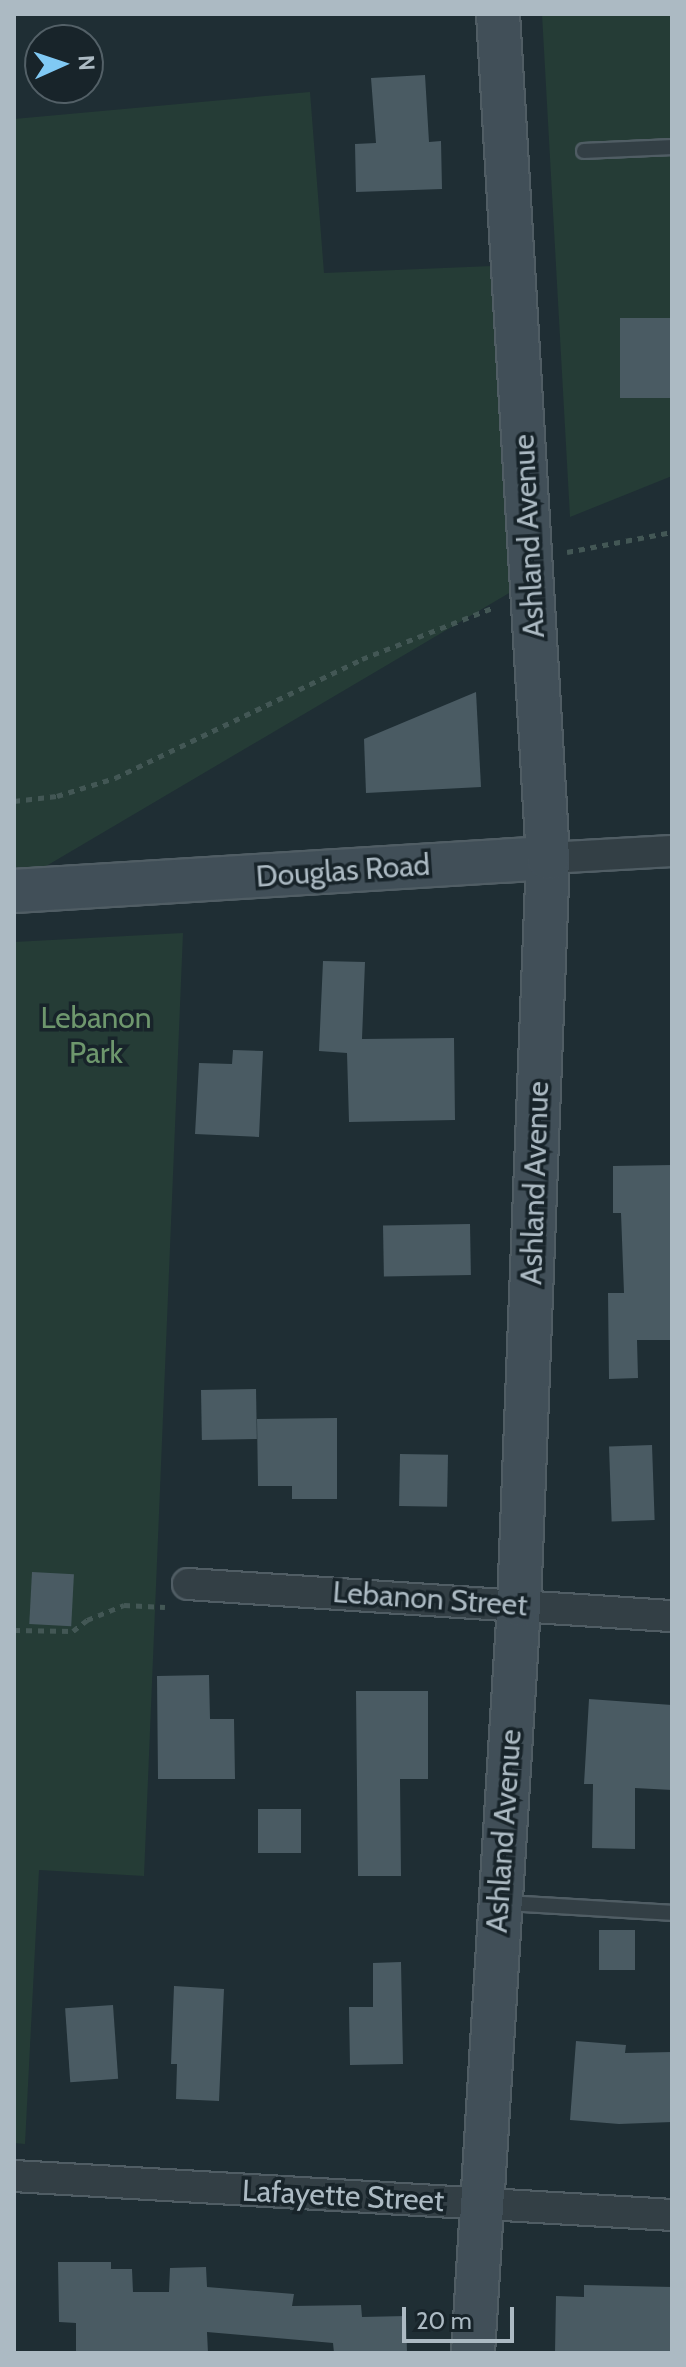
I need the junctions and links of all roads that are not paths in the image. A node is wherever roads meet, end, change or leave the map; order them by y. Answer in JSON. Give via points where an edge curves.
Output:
{"nodes":[{"id":1,"x":498,"y":14,"type":"edge"},
{"id":2,"x":672,"y":147,"type":"edge"},
{"id":3,"x":584,"y":151,"type":"dead end"},
{"id":4,"x":672,"y":851,"type":"edge"},
{"id":5,"x":548,"y":858,"type":"junction"},
{"id":6,"x":14,"y":891,"type":"edge"},
{"id":7,"x":183,"y":1596,"type":"road end"},
{"id":8,"x":519,"y":1605,"type":"junction"},
{"id":9,"x":672,"y":1616,"type":"edge"},
{"id":10,"x":500,"y":1903,"type":"junction"},
{"id":11,"x":672,"y":1913,"type":"edge"},
{"id":12,"x":14,"y":2176,"type":"edge"},
{"id":13,"x":481,"y":2204,"type":"junction"},
{"id":14,"x":672,"y":2215,"type":"edge"},
{"id":15,"x":473,"y":2353,"type":"edge"}],
"edges":[{"from":1,"to":5,"type":"street","name":"Ashland Avenue"},
{"from":2,"to":3,"type":"lane"},
{"from":4,"to":5,"type":"street","name":"Douglas Road"},
{"from":5,"to":6,"type":"street","name":"Douglas Road"},
{"from":5,"to":8,"type":"street","name":"Ashland Avenue"},
{"from":7,"to":8,"type":"street","name":"Lebanon Street"},
{"from":8,"to":9,"type":"street","name":"Lebanon Street"},
{"from":8,"to":10,"type":"street","name":"Ashland Avenue"},
{"from":10,"to":11,"type":"lane"},
{"from":10,"to":13,"type":"street","name":"Ashland Avenue"},
{"from":12,"to":13,"type":"street","name":"Lafayette Street"},
{"from":13,"to":14,"type":"street","name":"Lafayette Street"},
{"from":13,"to":15,"type":"street","name":"Ashland Avenue"}]}
